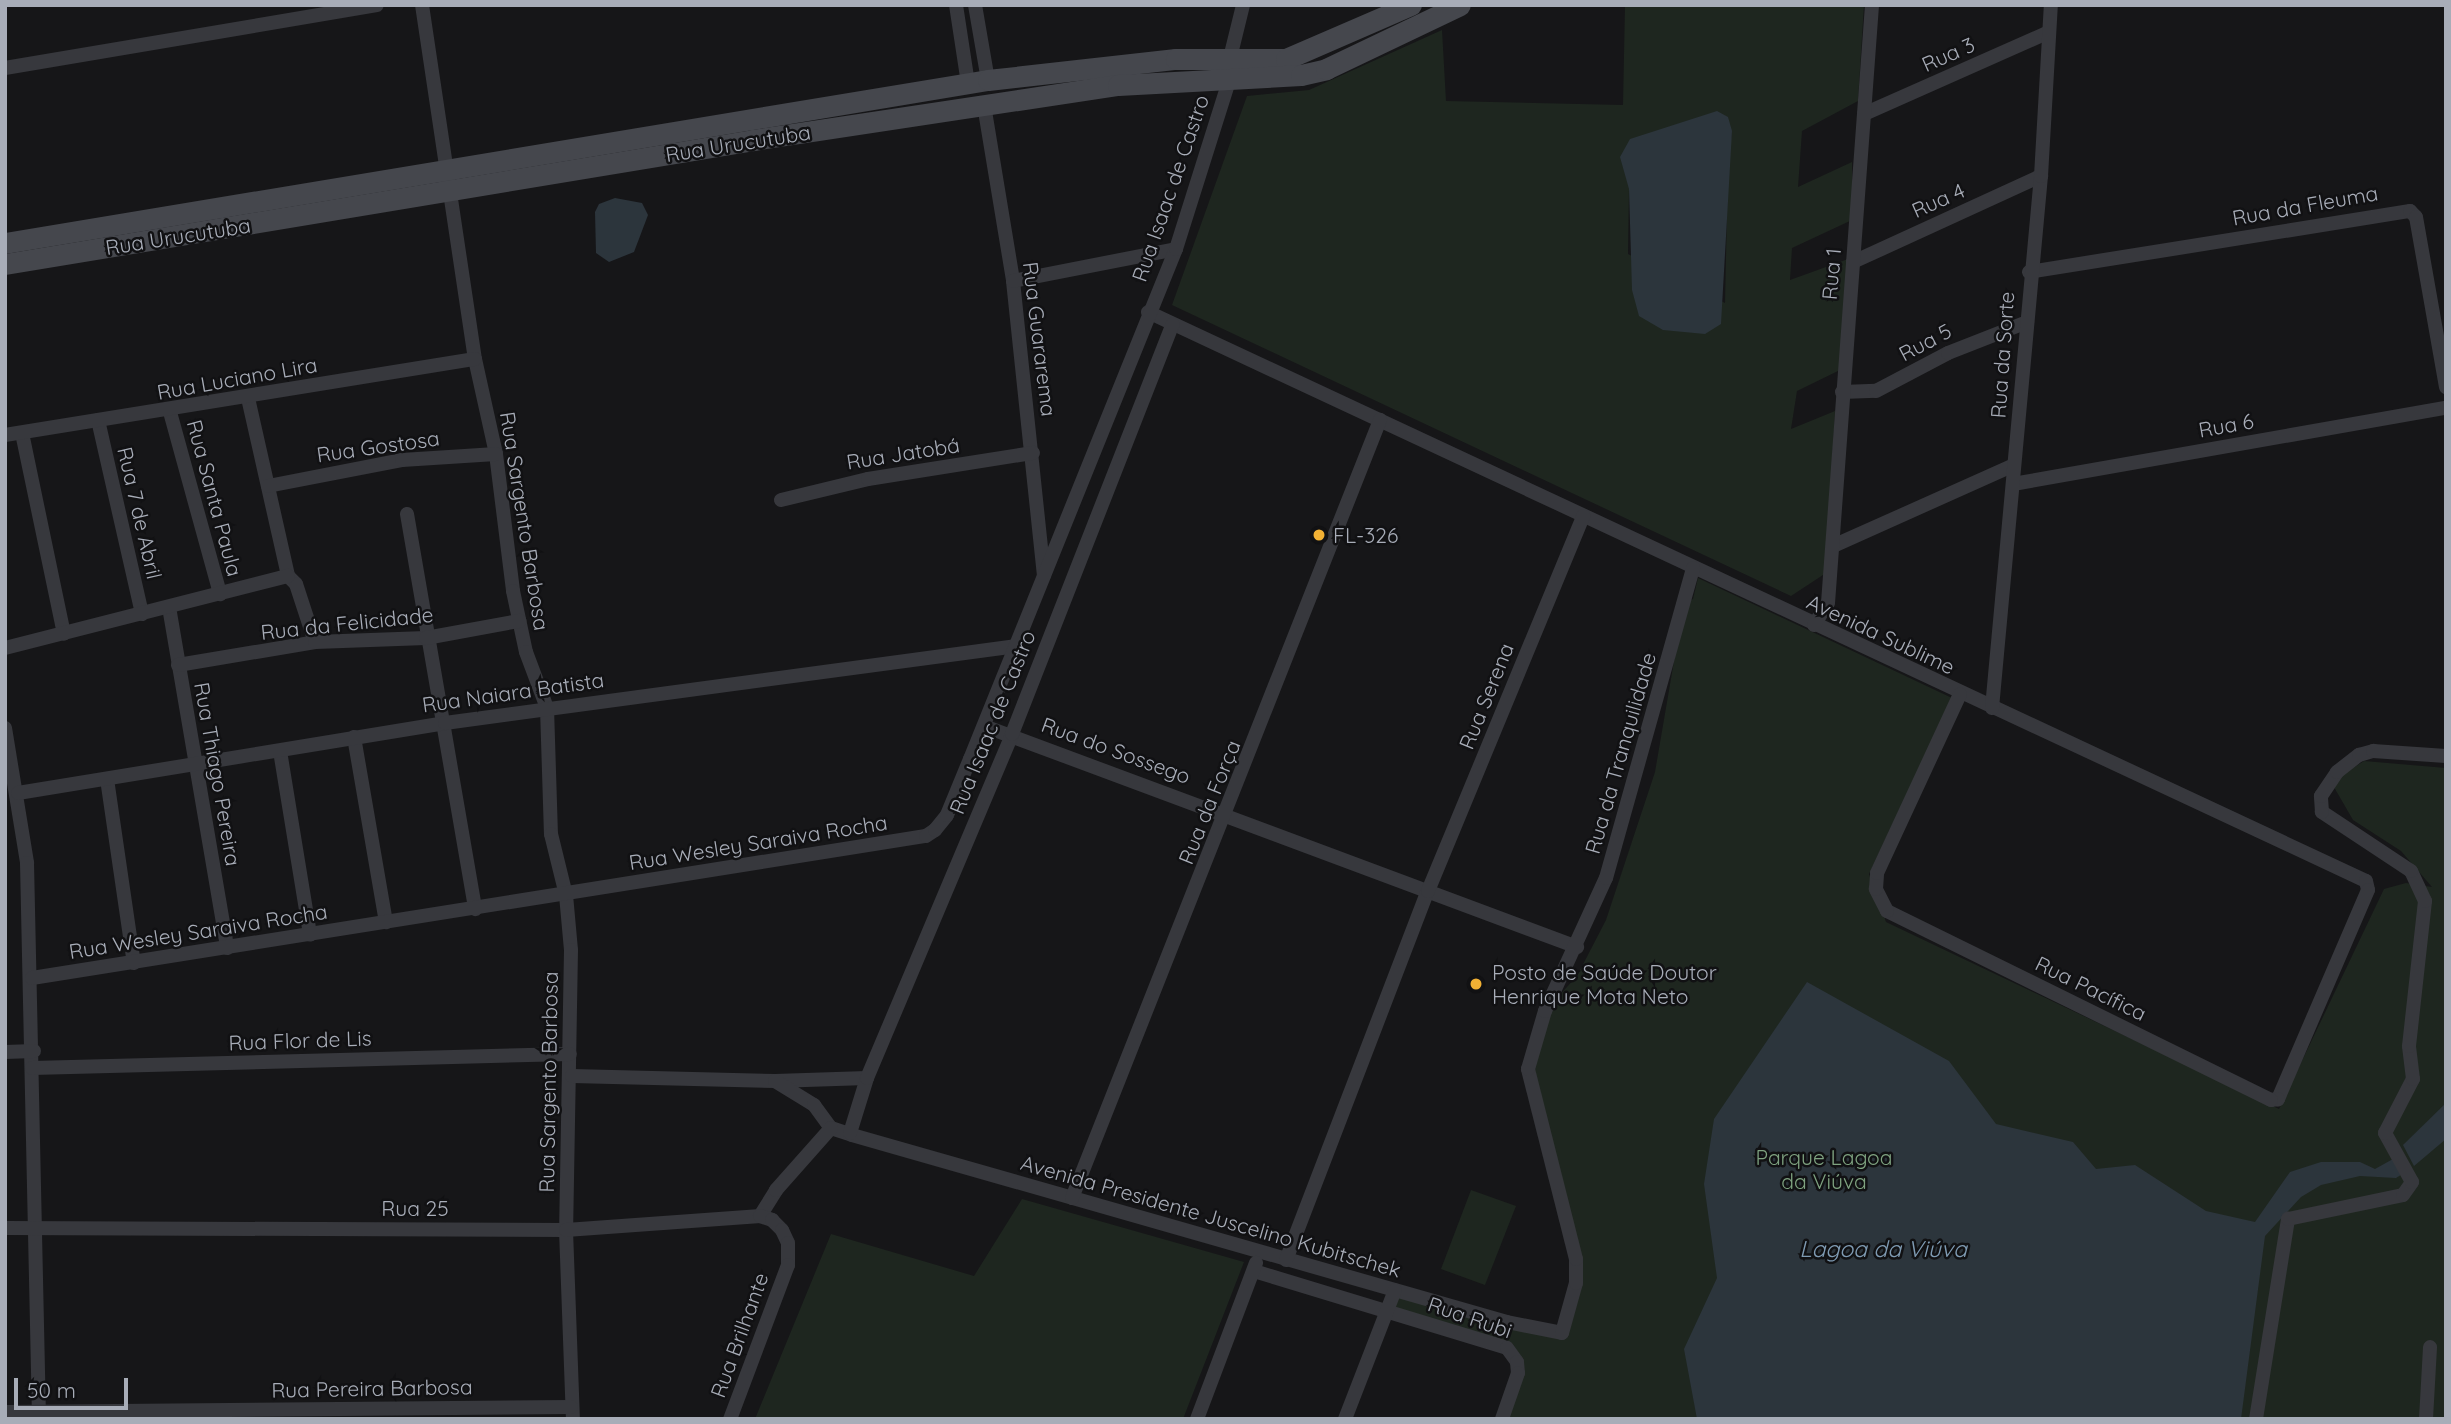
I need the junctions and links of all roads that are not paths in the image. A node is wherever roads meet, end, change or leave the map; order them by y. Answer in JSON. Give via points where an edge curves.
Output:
{"nodes":[{"id":1,"x":377,"y":5,"type":"edge"},
{"id":2,"x":422,"y":5,"type":"edge"},
{"id":3,"x":956,"y":5,"type":"edge"},
{"id":4,"x":975,"y":5,"type":"edge"},
{"id":5,"x":1243,"y":5,"type":"edge"},
{"id":6,"x":1411,"y":5,"type":"edge"},
{"id":7,"x":1460,"y":5,"type":"edge"},
{"id":8,"x":1872,"y":5,"type":"edge"},
{"id":9,"x":2051,"y":5,"type":"edge"},
{"id":10,"x":1432,"y":11,"type":"edge"},
{"id":11,"x":1391,"y":15,"type":"junction"},
{"id":12,"x":2049,"y":32,"type":"junction"},
{"id":13,"x":1398,"y":36,"type":"junction"},
{"id":14,"x":5,"y":68,"type":"edge"},
{"id":15,"x":1230,"y":68,"type":"junction"},
{"id":16,"x":978,"y":82,"type":"junction"},
{"id":17,"x":984,"y":105,"type":"junction"},
{"id":18,"x":1864,"y":114,"type":"junction"},
{"id":19,"x":2040,"y":176,"type":"junction"},
{"id":20,"x":448,"y":182,"type":"junction"},
{"id":21,"x":5,"y":243,"type":"edge"},
{"id":22,"x":1176,"y":249,"type":"junction"},
{"id":23,"x":1853,"y":262,"type":"junction"},
{"id":24,"x":5,"y":264,"type":"edge"},
{"id":25,"x":2029,"y":272,"type":"junction"},
{"id":26,"x":1013,"y":281,"type":"junction"},
{"id":27,"x":1148,"y":312,"type":"junction"},
{"id":28,"x":2027,"y":322,"type":"junction"},
{"id":29,"x":2441,"y":322,"type":"edge"},
{"id":30,"x":1173,"y":324,"type":"junction"},
{"id":31,"x":475,"y":359,"type":"junction"},
{"id":32,"x":2446,"y":387,"type":"edge"},
{"id":33,"x":1842,"y":392,"type":"junction"},
{"id":34,"x":248,"y":398,"type":"junction"},
{"id":35,"x":2446,"y":408,"type":"edge"},
{"id":36,"x":170,"y":412,"type":"junction"},
{"id":37,"x":1380,"y":420,"type":"junction"},
{"id":38,"x":97,"y":421,"type":"junction"},
{"id":39,"x":22,"y":433,"type":"junction"},
{"id":40,"x":5,"y":435,"type":"edge"},
{"id":41,"x":1033,"y":453,"type":"junction"},
{"id":42,"x":496,"y":454,"type":"junction"},
{"id":43,"x":2014,"y":465,"type":"junction"},
{"id":44,"x":2013,"y":484,"type":"junction"},
{"id":45,"x":268,"y":486,"type":"junction"},
{"id":46,"x":781,"y":500,"type":"dead end"},
{"id":47,"x":407,"y":514,"type":"dead end"},
{"id":48,"x":1583,"y":516,"type":"junction"},
{"id":49,"x":1833,"y":546,"type":"junction"},
{"id":50,"x":1693,"y":568,"type":"junction"},
{"id":51,"x":288,"y":576,"type":"junction"},
{"id":52,"x":1044,"y":580,"type":"junction"},
{"id":53,"x":220,"y":594,"type":"junction"},
{"id":54,"x":169,"y":607,"type":"junction"},
{"id":55,"x":142,"y":614,"type":"junction"},
{"id":56,"x":519,"y":621,"type":"junction"},
{"id":57,"x":1814,"y":625,"type":"junction"},
{"id":58,"x":64,"y":634,"type":"junction"},
{"id":59,"x":426,"y":638,"type":"junction"},
{"id":60,"x":315,"y":642,"type":"junction"},
{"id":61,"x":1017,"y":646,"type":"junction"},
{"id":62,"x":5,"y":648,"type":"edge"},
{"id":63,"x":178,"y":665,"type":"junction"},
{"id":64,"x":1960,"y":694,"type":"junction"},
{"id":65,"x":547,"y":708,"type":"junction"},
{"id":66,"x":1992,"y":708,"type":"junction"},
{"id":67,"x":445,"y":723,"type":"junction"},
{"id":68,"x":984,"y":726,"type":"junction"},
{"id":69,"x":5,"y":728,"type":"edge"},
{"id":70,"x":1012,"y":734,"type":"junction"},
{"id":71,"x":354,"y":737,"type":"junction"},
{"id":72,"x":279,"y":751,"type":"junction"},
{"id":73,"x":2446,"y":756,"type":"edge"},
{"id":74,"x":194,"y":762,"type":"junction"},
{"id":75,"x":107,"y":779,"type":"junction"},
{"id":76,"x":18,"y":793,"type":"junction"},
{"id":77,"x":1227,"y":814,"type":"junction"},
{"id":78,"x":2366,"y":881,"type":"joint"},
{"id":79,"x":1428,"y":891,"type":"junction"},
{"id":80,"x":566,"y":895,"type":"junction"},
{"id":81,"x":475,"y":909,"type":"junction"},
{"id":82,"x":386,"y":922,"type":"junction"},
{"id":83,"x":310,"y":935,"type":"junction"},
{"id":84,"x":1577,"y":947,"type":"junction"},
{"id":85,"x":227,"y":948,"type":"junction"},
{"id":86,"x":134,"y":963,"type":"junction"},
{"id":87,"x":32,"y":978,"type":"junction"},
{"id":88,"x":34,"y":1051,"type":"junction"},
{"id":89,"x":5,"y":1052,"type":"edge"},
{"id":90,"x":570,"y":1054,"type":"junction"},
{"id":91,"x":32,"y":1068,"type":"junction"},
{"id":92,"x":572,"y":1076,"type":"junction"},
{"id":93,"x":867,"y":1078,"type":"junction"},
{"id":94,"x":775,"y":1081,"type":"junction"},
{"id":95,"x":831,"y":1128,"type":"junction"},
{"id":96,"x":850,"y":1133,"type":"junction"},
{"id":97,"x":1072,"y":1198,"type":"junction"},
{"id":98,"x":760,"y":1216,"type":"junction"},
{"id":99,"x":36,"y":1227,"type":"junction"},
{"id":100,"x":5,"y":1228,"type":"edge"},
{"id":101,"x":566,"y":1230,"type":"junction"},
{"id":102,"x":1259,"y":1252,"type":"junction"},
{"id":103,"x":1286,"y":1260,"type":"junction"},
{"id":104,"x":1254,"y":1271,"type":"junction"},
{"id":105,"x":1395,"y":1290,"type":"junction"},
{"id":106,"x":1388,"y":1311,"type":"junction"},
{"id":107,"x":1562,"y":1333,"type":"joint"},
{"id":108,"x":2430,"y":1348,"type":"dead end"},
{"id":109,"x":5,"y":1412,"type":"edge"},
{"id":110,"x":572,"y":1413,"type":"edge"},
{"id":111,"x":39,"y":1415,"type":"edge"},
{"id":112,"x":730,"y":1419,"type":"edge"},
{"id":113,"x":1197,"y":1419,"type":"edge"},
{"id":114,"x":1345,"y":1419,"type":"edge"},
{"id":115,"x":1502,"y":1419,"type":"edge"},
{"id":116,"x":2256,"y":1419,"type":"edge"},
{"id":117,"x":2426,"y":1419,"type":"edge"}],
"edges":[{"from":1,"to":14,"type":"street"},
{"from":2,"to":20,"type":"street","name":"Rua Sargento Barbosa"},
{"from":3,"to":16,"type":"street"},
{"from":4,"to":16,"type":"street"},
{"from":5,"to":15,"type":"street","name":"Rua Isaac de Castro"},
{"from":6,"to":11,"type":"street","name":"Rua Urucutuba"},
{"from":7,"to":10,"type":"street","name":"Rua Urucutuba"},
{"from":8,"to":18,"type":"street","name":"Rua 1"},
{"from":9,"to":12,"type":"street","name":"Rua da Sorte"},
{"from":10,"to":13,"type":"street","name":"Rua Urucutuba"},
{"from":11,"to":13,"type":"street"},
{"from":11,"to":15,"type":"street","name":"Rua Urucutuba","via":[[1294,57]]},
{"from":12,"to":18,"type":"street","name":"Rua 3"},
{"from":12,"to":19,"type":"street","name":"Rua da Sorte"},
{"from":13,"to":15,"type":"street","name":"Rua Urucutuba","via":[[1326,69],[1282,78]]},
{"from":15,"to":16,"type":"street","name":"Rua Urucutuba","via":[[1176,58]]},
{"from":15,"to":17,"type":"street","name":"Rua Urucutuba"},
{"from":15,"to":22,"type":"street","name":"Rua Isaac de Castro"},
{"from":16,"to":20,"type":"street","name":"Rua Urucutuba"},
{"from":17,"to":20,"type":"street","name":"Rua Urucutuba"},
{"from":17,"to":26,"type":"street","name":"Rua Guararema"},
{"from":18,"to":23,"type":"street","name":"Rua 1"},
{"from":19,"to":23,"type":"street","name":"Rua 4"},
{"from":19,"to":25,"type":"street","name":"Rua da Sorte"},
{"from":20,"to":21,"type":"street","name":"Rua Urucutuba"},
{"from":20,"to":24,"type":"street","name":"Rua Urucutuba"},
{"from":20,"to":31,"type":"street","name":"Rua Sargento Barbosa"},
{"from":22,"to":26,"type":"street"},
{"from":22,"to":27,"type":"street","name":"Rua Isaac de Castro"},
{"from":23,"to":33,"type":"street","name":"Rua 1"},
{"from":25,"to":28,"type":"street","name":"Rua da Sorte"},
{"from":25,"to":29,"type":"street","name":"Rua da Fleuma","via":[[2403,209],[2416,217]]},
{"from":26,"to":41,"type":"street","name":"Rua Guararema"},
{"from":27,"to":30,"type":"street"},
{"from":27,"to":52,"type":"street","name":"Rua Wesley Saraiva Rocha"},
{"from":28,"to":33,"type":"street","name":"Rua 5","via":[[1948,353],[1875,391]]},
{"from":28,"to":43,"type":"street","name":"Rua da Sorte"},
{"from":29,"to":32,"type":"street","name":"Rua da Fleuma"},
{"from":30,"to":37,"type":"street","name":"Avenida Sublime"},
{"from":30,"to":70,"type":"street","name":"Rua Isaac de Castro"},
{"from":31,"to":34,"type":"street","name":"Rua Luciano Lira"},
{"from":31,"to":42,"type":"street","name":"Rua Sargento Barbosa"},
{"from":33,"to":49,"type":"street","name":"Rua 1"},
{"from":34,"to":36,"type":"street","name":"Rua Luciano Lira"},
{"from":34,"to":45,"type":"street"},
{"from":35,"to":44,"type":"street","name":"Rua 6"},
{"from":36,"to":38,"type":"street","name":"Rua Luciano Lira"},
{"from":36,"to":53,"type":"street","name":"Rua Santa Paula"},
{"from":37,"to":48,"type":"street","name":"Avenida Sublime"},
{"from":37,"to":77,"type":"street","name":"Rua da Força"},
{"from":38,"to":39,"type":"street","name":"Rua Luciano Lira"},
{"from":38,"to":55,"type":"street","name":"Rua 7 de Abril"},
{"from":39,"to":40,"type":"street","name":"Rua Luciano Lira"},
{"from":39,"to":58,"type":"street"},
{"from":41,"to":46,"type":"street","name":"Rua Jatobá","via":[[868,479]]},
{"from":41,"to":52,"type":"street","name":"Rua Guararema"},
{"from":42,"to":45,"type":"street","name":"Rua Gostosa","via":[[402,460]]},
{"from":42,"to":56,"type":"street","name":"Rua Sargento Barbosa"},
{"from":43,"to":44,"type":"street","name":"Rua da Sorte"},
{"from":43,"to":49,"type":"street"},
{"from":44,"to":66,"type":"street","name":"Rua da Sorte"},
{"from":45,"to":51,"type":"street"},
{"from":47,"to":59,"type":"street"},
{"from":48,"to":50,"type":"street","name":"Avenida Sublime"},
{"from":48,"to":79,"type":"street","name":"Rua Serena"},
{"from":49,"to":57,"type":"street","name":"Rua 1","via":[[1828,603]]},
{"from":50,"to":57,"type":"street","name":"Avenida Sublime"},
{"from":50,"to":84,"type":"street","name":"Rua da Tranquilidade","via":[[1606,878]]},
{"from":51,"to":53,"type":"street"},
{"from":51,"to":60,"type":"street","via":[[296,584]]},
{"from":52,"to":61,"type":"street","name":"Rua Wesley Saraiva Rocha"},
{"from":53,"to":54,"type":"street"},
{"from":54,"to":55,"type":"street"},
{"from":54,"to":63,"type":"street","name":"Rua Thiago Pereira"},
{"from":55,"to":58,"type":"street"},
{"from":56,"to":59,"type":"street","name":"Rua da Felicidade"},
{"from":56,"to":65,"type":"street","name":"Rua Sargento Barbosa"},
{"from":57,"to":64,"type":"street","name":"Avenida Sublime"},
{"from":58,"to":62,"type":"street"},
{"from":59,"to":60,"type":"street","name":"Rua da Felicidade"},
{"from":59,"to":67,"type":"street"},
{"from":60,"to":63,"type":"street","name":"Rua da Felicidade"},
{"from":61,"to":65,"type":"street","name":"Rua Naiara Batista"},
{"from":61,"to":68,"type":"street","name":"Rua Wesley Saraiva Rocha"},
{"from":63,"to":74,"type":"street","name":"Rua Thiago Pereira"},
{"from":64,"to":66,"type":"street","name":"Avenida Sublime"},
{"from":64,"to":78,"type":"street","name":"Rua Pacífica","via":[[1877,873],[1882,905],[2271,1100],[2281,1096],[2368,890]]},
{"from":65,"to":67,"type":"street","name":"Rua Naiara Batista"},
{"from":65,"to":80,"type":"street","name":"Rua Sargento Barbosa","via":[[551,834]]},
{"from":66,"to":78,"type":"street","name":"Avenida Sublime"},
{"from":67,"to":71,"type":"street","name":"Rua Naiara Batista"},
{"from":67,"to":81,"type":"street"},
{"from":68,"to":70,"type":"street","name":"Rua do Sossego"},
{"from":68,"to":80,"type":"street","name":"Rua Wesley Saraiva Rocha","via":[[947,815],[926,836]]},
{"from":69,"to":76,"type":"street"},
{"from":70,"to":77,"type":"street","name":"Rua do Sossego"},
{"from":70,"to":93,"type":"street","name":"Rua Isaac de Castro"},
{"from":71,"to":72,"type":"street","name":"Rua Naiara Batista"},
{"from":71,"to":82,"type":"street"},
{"from":72,"to":74,"type":"street","name":"Rua Naiara Batista"},
{"from":72,"to":83,"type":"street"},
{"from":73,"to":116,"type":"street","via":[[2373,751],[2359,755],[2337,772],[2321,796],[2322,812],[2411,871],[2425,901],[2409,1046],[2413,1079],[2385,1133],[2412,1182],[2403,1195],[2288,1219]]},
{"from":74,"to":75,"type":"street","name":"Rua Naiara Batista"},
{"from":74,"to":85,"type":"street","name":"Rua Thiago Pereira"},
{"from":75,"to":76,"type":"street","name":"Rua Naiara Batista"},
{"from":75,"to":86,"type":"street"},
{"from":76,"to":87,"type":"street","via":[[27,863]]},
{"from":77,"to":79,"type":"street","name":"Rua do Sossego"},
{"from":77,"to":97,"type":"street","name":"Rua da Força"},
{"from":79,"to":84,"type":"street","name":"Rua do Sossego"},
{"from":79,"to":103,"type":"street","name":"Rua Serena"},
{"from":80,"to":81,"type":"street","name":"Rua Wesley Saraiva Rocha"},
{"from":80,"to":90,"type":"street","name":"Rua Sargento Barbosa","via":[[571,950]]},
{"from":81,"to":82,"type":"street","name":"Rua Wesley Saraiva Rocha"},
{"from":82,"to":83,"type":"street","name":"Rua Wesley Saraiva Rocha"},
{"from":83,"to":85,"type":"street","name":"Rua Wesley Saraiva Rocha"},
{"from":84,"to":107,"type":"street","name":"Rua da Tranquilidade","via":[[1545,1011],[1528,1069],[1576,1259],[1576,1283]]},
{"from":85,"to":86,"type":"street","name":"Rua Wesley Saraiva Rocha"},
{"from":86,"to":87,"type":"street","name":"Rua Wesley Saraiva Rocha"},
{"from":87,"to":88,"type":"street"},
{"from":88,"to":89,"type":"street"},
{"from":88,"to":91,"type":"street"},
{"from":90,"to":91,"type":"street","name":"Rua Flor de Lis"},
{"from":90,"to":92,"type":"street","name":"Rua Sargento Barbosa"},
{"from":91,"to":99,"type":"street"},
{"from":92,"to":94,"type":"street"},
{"from":92,"to":101,"type":"street","name":"Rua Sargento Barbosa"},
{"from":93,"to":94,"type":"street"},
{"from":93,"to":96,"type":"street","name":"Rua Isaac de Castro"},
{"from":94,"to":95,"type":"street","via":[[814,1105]]},
{"from":95,"to":96,"type":"street","name":"Avenida Presidente Juscelino Kubitschek"},
{"from":95,"to":98,"type":"street","via":[[789,1174]]},
{"from":96,"to":97,"type":"street","name":"Avenida Presidente Juscelino Kubitschek"},
{"from":97,"to":102,"type":"street","name":"Avenida Presidente Juscelino Kubitschek"},
{"from":98,"to":101,"type":"street","name":"Rua 25"},
{"from":98,"to":112,"type":"street","name":"Rua Brilhante","via":[[782,1230],[788,1243],[788,1265]]},
{"from":99,"to":100,"type":"street","name":"Rua 25"},
{"from":99,"to":101,"type":"street","name":"Rua 25"},
{"from":99,"to":111,"type":"street"},
{"from":101,"to":110,"type":"street","name":"Rua Sargento Barbosa"},
{"from":102,"to":103,"type":"street","name":"Avenida Presidente Juscelino Kubitschek"},
{"from":102,"to":104,"type":"street"},
{"from":103,"to":105,"type":"street","name":"Avenida Presidente Juscelino Kubitschek"},
{"from":104,"to":106,"type":"street","name":"Rua Rubi"},
{"from":104,"to":113,"type":"street"},
{"from":105,"to":106,"type":"street"},
{"from":105,"to":107,"type":"street","name":"Avenida Presidente Juscelino Kubitschek"},
{"from":106,"to":114,"type":"street"},
{"from":106,"to":115,"type":"street","name":"Rua Rubi","via":[[1507,1348],[1517,1362],[1518,1373]]},
{"from":108,"to":117,"type":"street"},
{"from":109,"to":111,"type":"street","name":"Rua Pereira Barbosa"},
{"from":110,"to":111,"type":"street","name":"Rua Pereira Barbosa"}]}
